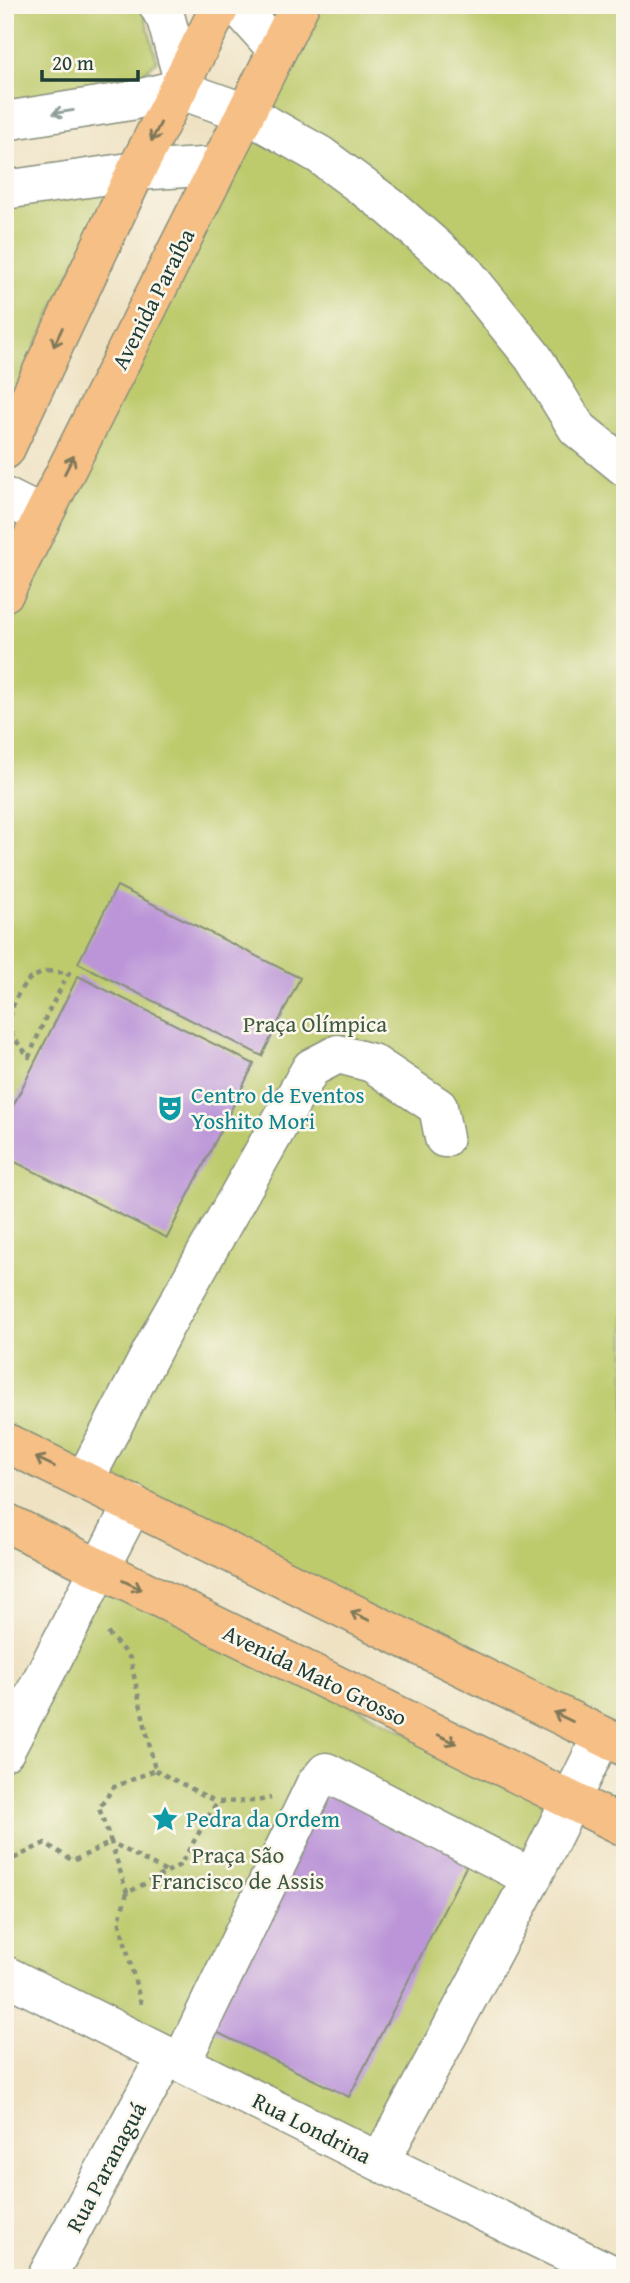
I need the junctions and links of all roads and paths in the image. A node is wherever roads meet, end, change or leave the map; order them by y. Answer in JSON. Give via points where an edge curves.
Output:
{"nodes":[{"id":1,"x":158,"y":5,"type":"edge"},
{"id":2,"x":221,"y":5,"type":"edge"},
{"id":3,"x":237,"y":5,"type":"edge"},
{"id":4,"x":300,"y":5,"type":"edge"},
{"id":5,"x":277,"y":50,"type":"junction"},
{"id":6,"x":181,"y":85,"type":"junction"},
{"id":7,"x":246,"y":113,"type":"junction"},
{"id":8,"x":5,"y":121,"type":"edge"},
{"id":9,"x":219,"y":166,"type":"junction"},
{"id":10,"x":136,"y":171,"type":"junction"},
{"id":11,"x":5,"y":190,"type":"edge"},
{"id":12,"x":5,"y":450,"type":"edge"},
{"id":13,"x":625,"y":467,"type":"edge"},
{"id":14,"x":5,"y":497,"type":"edge"},
{"id":15,"x":43,"y":516,"type":"junction"},
{"id":16,"x":5,"y":592,"type":"edge"},
{"id":17,"x":5,"y":999,"type":"edge"},
{"id":18,"x":14,"y":1003,"type":"junction"},
{"id":19,"x":444,"y":1138,"type":"dead end"},
{"id":20,"x":5,"y":1442,"type":"edge"},
{"id":21,"x":83,"y":1481,"type":"junction"},
{"id":22,"x":133,"y":1504,"type":"junction"},
{"id":23,"x":5,"y":1522,"type":"edge"},
{"id":24,"x":99,"y":1568,"type":"junction"},
{"id":25,"x":80,"y":1604,"type":"junction"},
{"id":26,"x":614,"y":1742,"type":"edge"},
{"id":27,"x":5,"y":1751,"type":"edge"},
{"id":28,"x":155,"y":1770,"type":"junction"},
{"id":29,"x":315,"y":1785,"type":"junction"},
{"id":30,"x":570,"y":1800,"type":"junction"},
{"id":31,"x":216,"y":1802,"type":"junction"},
{"id":32,"x":625,"y":1828,"type":"edge"},
{"id":33,"x":111,"y":1842,"type":"junction"},
{"id":34,"x":5,"y":1863,"type":"edge"},
{"id":35,"x":168,"y":1873,"type":"junction"},
{"id":36,"x":532,"y":1878,"type":"junction"},
{"id":37,"x":127,"y":1893,"type":"junction"},
{"id":38,"x":5,"y":1975,"type":"edge"},
{"id":39,"x":167,"y":2056,"type":"junction"},
{"id":40,"x":380,"y":2162,"type":"junction"},
{"id":41,"x":47,"y":2278,"type":"edge"},
{"id":42,"x":620,"y":2278,"type":"edge"}],
"edges":[{"from":1,"to":6,"type":"street","via":[[166,19]]},
{"from":2,"to":6,"type":"main road"},
{"from":3,"to":5,"type":"street"},
{"from":4,"to":5,"type":"main road","name":"Avenida Paraíba"},
{"from":5,"to":7,"type":"main road","name":"Avenida Paraíba"},
{"from":6,"to":7,"type":"street"},
{"from":6,"to":8,"type":"street","one_way":true,"via":[[130,101]]},
{"from":6,"to":10,"type":"main road","one_way":true},
{"from":7,"to":9,"type":"main road","name":"Avenida Paraíba"},
{"from":7,"to":13,"type":"street","via":[[320,155],[390,207],[465,273],[533,357],[577,428]]},
{"from":9,"to":10,"type":"street"},
{"from":15,"to":9,"type":"main road","name":"Avenida Paraíba","one_way":true},
{"from":10,"to":11,"type":"street"},
{"from":10,"to":12,"type":"main road","one_way":true},
{"from":14,"to":15,"type":"street"},
{"from":15,"to":16,"type":"main road","name":"Avenida Paraíba"},
{"from":17,"to":18,"type":"path"},
{"from":18,"to":18,"type":"path","via":[[24,983],[36,976],[48,971],[69,973],[29,1058],[12,1034]]},
{"from":19,"to":21,"type":"street","via":[[438,1107],[372,1063],[338,1054],[311,1068]]},
{"from":21,"to":20,"type":"main road","one_way":true},
{"from":21,"to":22,"type":"main road"},
{"from":22,"to":24,"type":"street"},
{"from":26,"to":22,"type":"main road","one_way":true},
{"from":23,"to":24,"type":"main road","name":"Avenida Mato Grosso"},
{"from":24,"to":25,"type":"street"},
{"from":24,"to":30,"type":"main road","name":"Avenida Mato Grosso","one_way":true},
{"from":25,"to":27,"type":"street"},
{"from":25,"to":28,"type":"path","via":[[130,1658]]},
{"from":26,"to":30,"type":"street"},
{"from":28,"to":31,"type":"path"},
{"from":28,"to":33,"type":"path","via":[[114,1787],[99,1808]]},
{"from":29,"to":31,"type":"path","via":[[257,1801]]},
{"from":29,"to":36,"type":"street","via":[[326,1772]]},
{"from":29,"to":39,"type":"street","name":"Rua Paranaguá"},
{"from":30,"to":32,"type":"main road","name":"Avenida Mato Grosso"},
{"from":30,"to":36,"type":"street"},
{"from":31,"to":35,"type":"path","via":[[180,1865]]},
{"from":33,"to":34,"type":"path","via":[[73,1861],[45,1843]]},
{"from":33,"to":35,"type":"path"},
{"from":33,"to":37,"type":"path"},
{"from":35,"to":37,"type":"path"},
{"from":36,"to":40,"type":"street"},
{"from":37,"to":39,"type":"path","via":[[119,1920]]},
{"from":38,"to":39,"type":"street","name":"Rua Londrina"},
{"from":39,"to":40,"type":"street","name":"Rua Londrina"},
{"from":39,"to":41,"type":"street","name":"Rua Paranaguá"},
{"from":40,"to":42,"type":"street","name":"Rua Londrina"}]}
